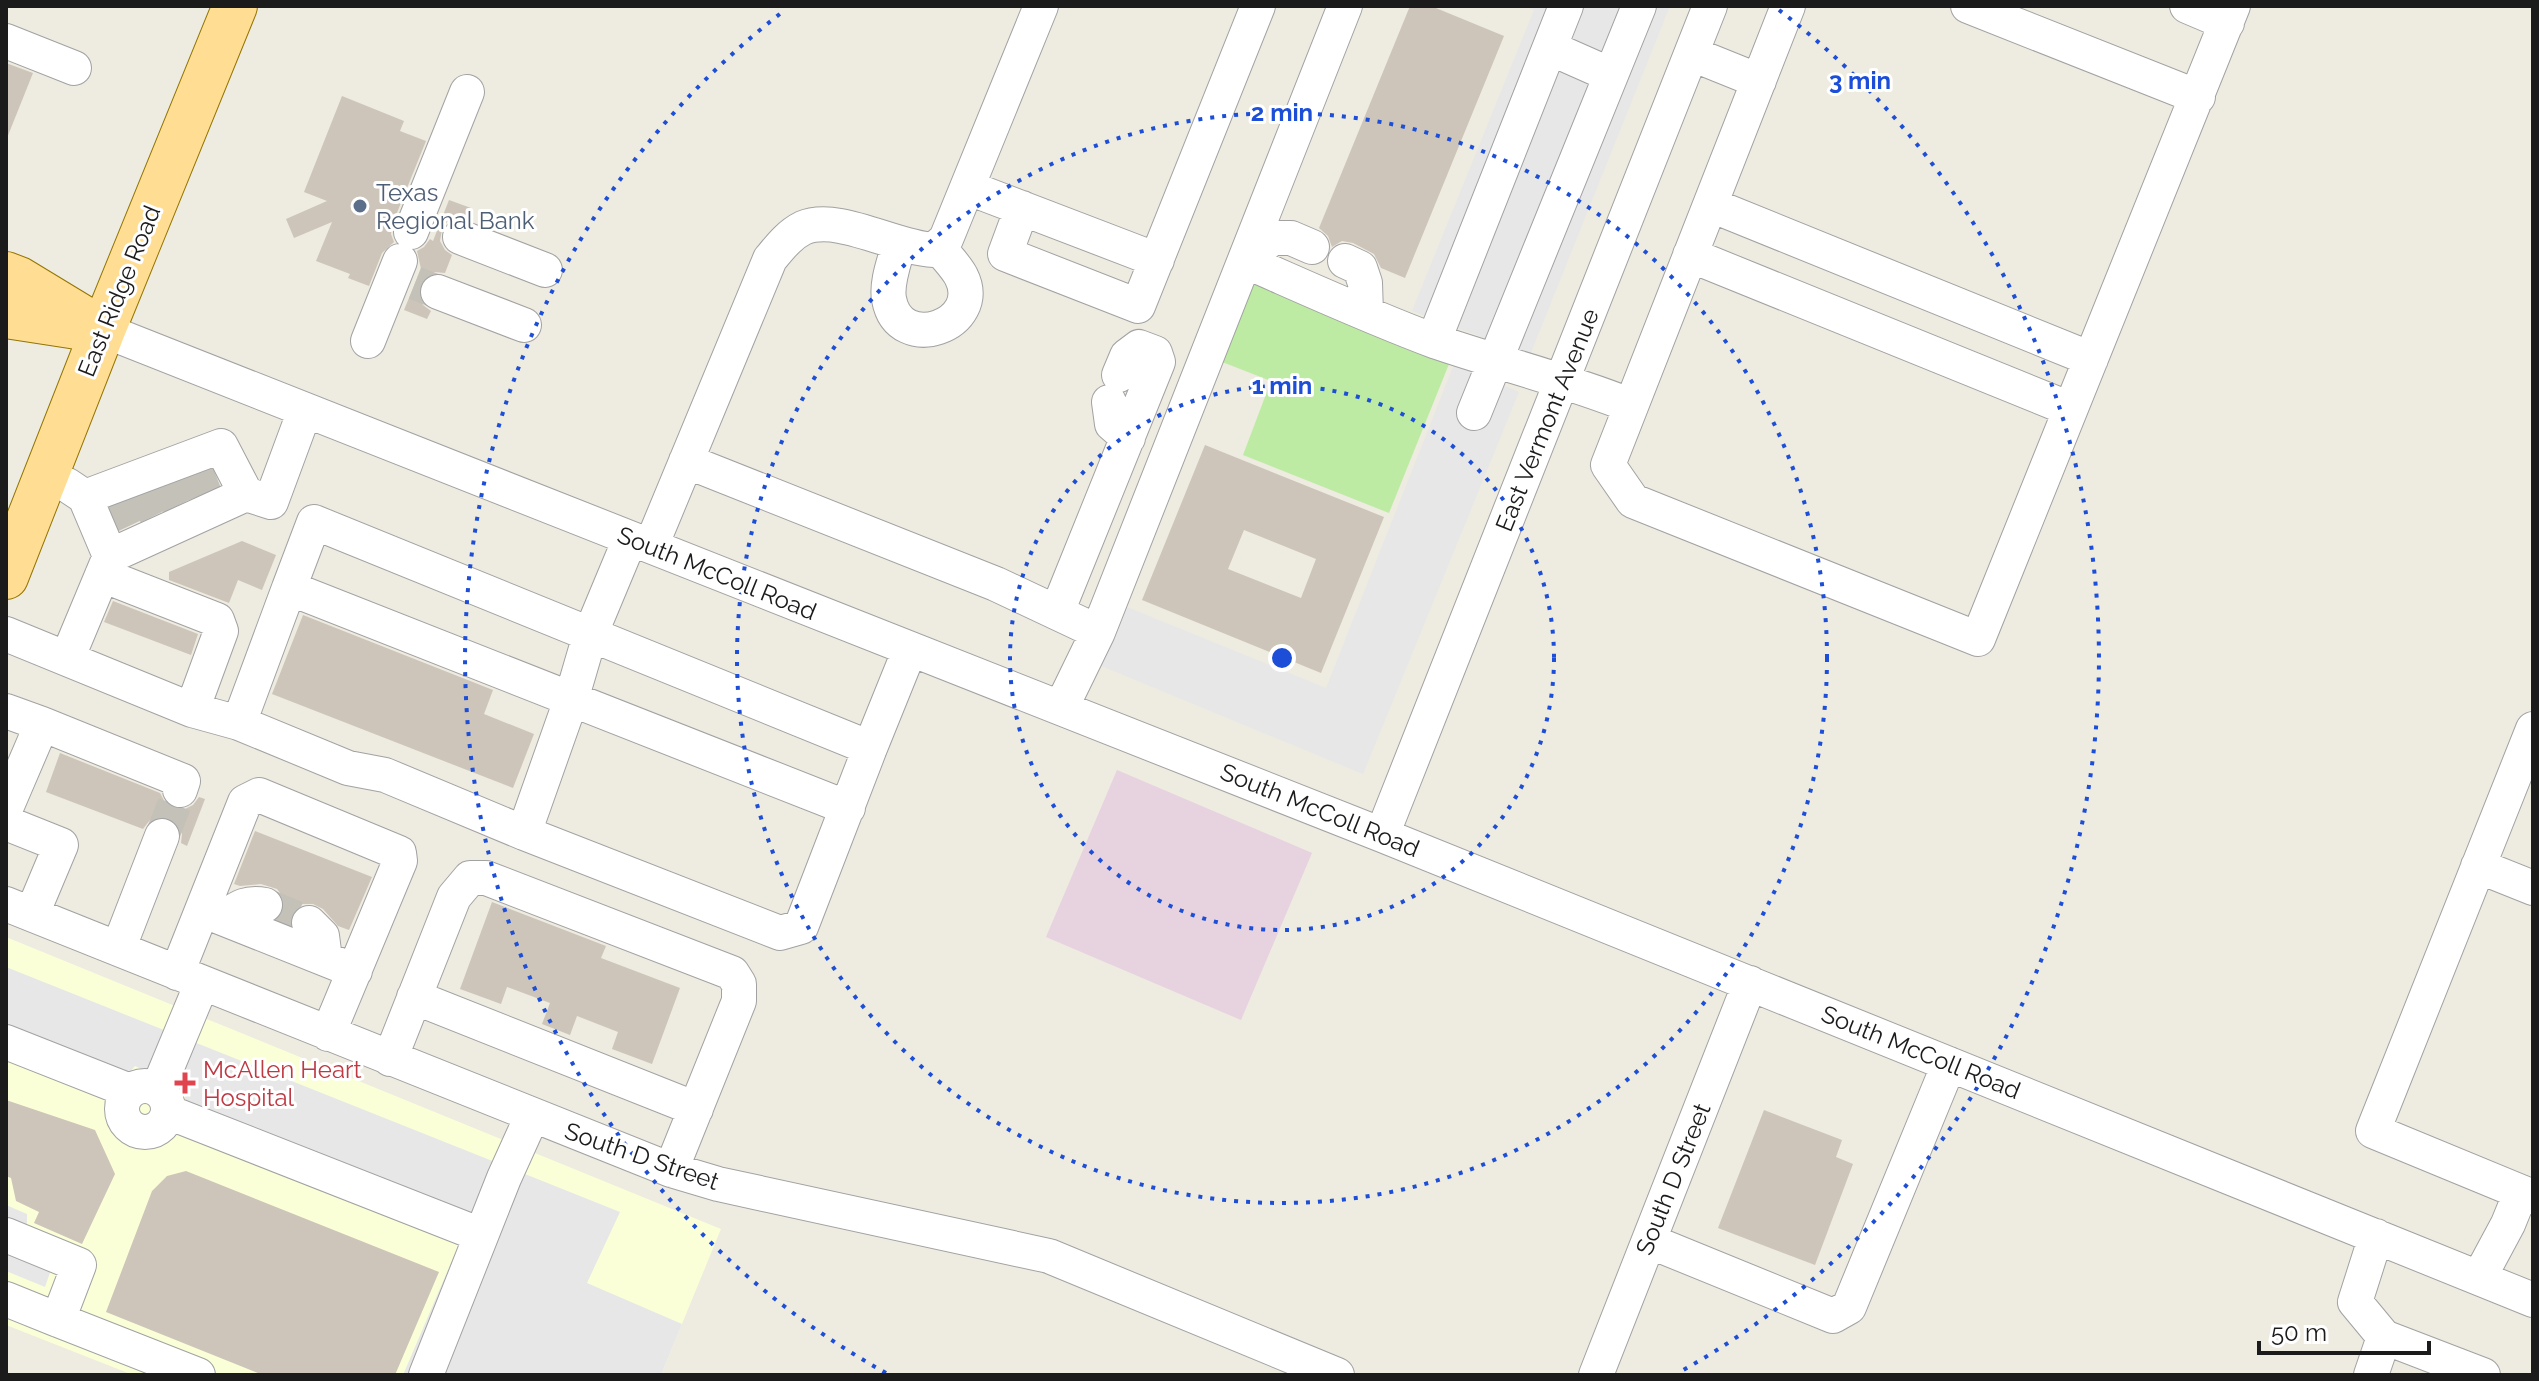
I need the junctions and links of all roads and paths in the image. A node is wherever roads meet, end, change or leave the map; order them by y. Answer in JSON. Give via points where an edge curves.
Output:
{"nodes":[{"id":1,"x":235,"y":6,"type":"edge"},
{"id":2,"x":1041,"y":6,"type":"edge"},
{"id":3,"x":1258,"y":6,"type":"edge"},
{"id":4,"x":1345,"y":6,"type":"edge"},
{"id":5,"x":1566,"y":6,"type":"edge"},
{"id":6,"x":1639,"y":6,"type":"edge"},
{"id":7,"x":1710,"y":6,"type":"edge"},
{"id":8,"x":1788,"y":6,"type":"edge"},
{"id":9,"x":1968,"y":6,"type":"edge"},
{"id":10,"x":2187,"y":6,"type":"edge"},
{"id":11,"x":2230,"y":14,"type":"edge"},
{"id":12,"x":6,"y":41,"type":"edge"},
{"id":13,"x":1550,"y":48,"type":"junction"},
{"id":14,"x":1692,"y":54,"type":"junction"},
{"id":15,"x":74,"y":68,"type":"dead end"},
{"id":16,"x":1611,"y":75,"type":"junction"},
{"id":17,"x":1759,"y":81,"type":"junction"},
{"id":18,"x":467,"y":92,"type":"dead end"},
{"id":19,"x":2198,"y":97,"type":"junction"},
{"id":20,"x":969,"y":188,"type":"junction"},
{"id":21,"x":1711,"y":205,"type":"junction"},
{"id":22,"x":1022,"y":208,"type":"junction"},
{"id":23,"x":899,"y":244,"type":"junction"},
{"id":24,"x":938,"y":246,"type":"junction"},
{"id":25,"x":1312,"y":247,"type":"dead end"},
{"id":26,"x":422,"y":253,"type":"junction"},
{"id":27,"x":1690,"y":255,"type":"junction"},
{"id":28,"x":1157,"y":260,"type":"junction"},
{"id":29,"x":1245,"y":261,"type":"junction"},
{"id":30,"x":1345,"y":261,"type":"dead end"},
{"id":31,"x":545,"y":270,"type":"dead end"},
{"id":32,"x":6,"y":274,"type":"edge"},
{"id":33,"x":1366,"y":313,"type":"junction"},
{"id":34,"x":6,"y":316,"type":"edge"},
{"id":35,"x":524,"y":325,"type":"dead end"},
{"id":36,"x":103,"y":330,"type":"junction"},
{"id":37,"x":1434,"y":340,"type":"junction"},
{"id":38,"x":368,"y":341,"type":"dead end"},
{"id":39,"x":2091,"y":359,"type":"junction"},
{"id":40,"x":1497,"y":362,"type":"junction"},
{"id":41,"x":1561,"y":383,"type":"junction"},
{"id":42,"x":1629,"y":405,"type":"junction"},
{"id":43,"x":2070,"y":409,"type":"junction"},
{"id":44,"x":305,"y":410,"type":"junction"},
{"id":45,"x":1474,"y":413,"type":"dead end"},
{"id":46,"x":1128,"y":438,"type":"junction"},
{"id":47,"x":686,"y":461,"type":"junction"},
{"id":48,"x":47,"y":471,"type":"junction"},
{"id":49,"x":258,"y":498,"type":"junction"},
{"id":50,"x":152,"y":505,"type":"junction"},
{"id":51,"x":314,"y":522,"type":"junction"},
{"id":52,"x":641,"y":542,"type":"junction"},
{"id":53,"x":6,"y":577,"type":"edge"},
{"id":54,"x":289,"y":588,"type":"junction"},
{"id":55,"x":1057,"y":612,"type":"junction"},
{"id":56,"x":1098,"y":632,"type":"junction"},
{"id":57,"x":6,"y":634,"type":"edge"},
{"id":58,"x":590,"y":635,"type":"junction"},
{"id":59,"x":910,"y":649,"type":"junction"},
{"id":60,"x":67,"y":659,"type":"junction"},
{"id":61,"x":571,"y":700,"type":"junction"},
{"id":62,"x":1061,"y":708,"type":"junction"},
{"id":63,"x":192,"y":710,"type":"junction"},
{"id":64,"x":6,"y":711,"type":"edge"},
{"id":65,"x":239,"y":723,"type":"junction"},
{"id":66,"x":42,"y":724,"type":"junction"},
{"id":67,"x":2533,"y":729,"type":"edge"},
{"id":68,"x":870,"y":748,"type":"junction"},
{"id":69,"x":180,"y":790,"type":"dead end"},
{"id":70,"x":6,"y":808,"type":"edge"},
{"id":71,"x":848,"y":808,"type":"junction"},
{"id":72,"x":6,"y":823,"type":"edge"},
{"id":73,"x":524,"y":833,"type":"junction"},
{"id":74,"x":1382,"y":835,"type":"junction"},
{"id":75,"x":162,"y":836,"type":"tunnel mouth"},
{"id":76,"x":2478,"y":866,"type":"junction"},
{"id":77,"x":2533,"y":888,"type":"edge"},
{"id":78,"x":265,"y":905,"type":"tunnel mouth"},
{"id":79,"x":19,"y":909,"type":"edge"},
{"id":80,"x":213,"y":914,"type":"junction"},
{"id":81,"x":309,"y":923,"type":"tunnel mouth"},
{"id":82,"x":119,"y":947,"type":"junction"},
{"id":83,"x":340,"y":965,"type":"junction"},
{"id":84,"x":190,"y":978,"type":"junction"},
{"id":85,"x":1750,"y":983,"type":"junction"},
{"id":86,"x":414,"y":997,"type":"junction"},
{"id":87,"x":328,"y":1034,"type":"junction"},
{"id":88,"x":6,"y":1042,"type":"edge"},
{"id":89,"x":390,"y":1059,"type":"junction"},
{"id":90,"x":1949,"y":1064,"type":"junction"},
{"id":91,"x":152,"y":1097,"type":"junction"},
{"id":92,"x":696,"y":1109,"type":"junction"},
{"id":93,"x":532,"y":1116,"type":"junction"},
{"id":94,"x":671,"y":1170,"type":"junction"},
{"id":95,"x":2527,"y":1194,"type":"edge"},
{"id":96,"x":6,"y":1235,"type":"edge"},
{"id":97,"x":481,"y":1235,"type":"junction"},
{"id":98,"x":2376,"y":1236,"type":"junction"},
{"id":99,"x":1649,"y":1241,"type":"junction"},
{"id":100,"x":2479,"y":1278,"type":"junction"},
{"id":101,"x":6,"y":1299,"type":"edge"},
{"id":102,"x":2533,"y":1300,"type":"edge"},
{"id":103,"x":58,"y":1320,"type":"junction"},
{"id":104,"x":2384,"y":1337,"type":"junction"},
{"id":105,"x":2477,"y":1374,"type":"edge"},
{"id":106,"x":198,"y":1375,"type":"edge"},
{"id":107,"x":426,"y":1375,"type":"edge"},
{"id":108,"x":1337,"y":1375,"type":"edge"},
{"id":109,"x":1596,"y":1375,"type":"edge"},
{"id":110,"x":2371,"y":1375,"type":"edge"}],
"edges":[{"from":1,"to":36,"type":"main road","name":"East Ridge Road"},
{"from":2,"to":20,"type":"street"},
{"from":3,"to":28,"type":"street"},
{"from":4,"to":29,"type":"street"},
{"from":5,"to":13,"type":"street"},
{"from":6,"to":16,"type":"street"},
{"from":7,"to":14,"type":"street","name":"East Vermont Avenue"},
{"from":8,"to":17,"type":"street"},
{"from":9,"to":19,"type":"street"},
{"from":10,"to":11,"type":"street"},
{"from":11,"to":19,"type":"street"},
{"from":12,"to":15,"type":"street"},
{"from":13,"to":16,"type":"street"},
{"from":13,"to":37,"type":"street"},
{"from":14,"to":17,"type":"street"},
{"from":14,"to":41,"type":"street","name":"East Vermont Avenue"},
{"from":16,"to":40,"type":"street"},
{"from":17,"to":21,"type":"street"},
{"from":18,"to":26,"type":"street"},
{"from":19,"to":39,"type":"street"},
{"from":20,"to":22,"type":"street"},
{"from":20,"to":24,"type":"street"},
{"from":21,"to":27,"type":"street"},
{"from":21,"to":39,"type":"street"},
{"from":22,"to":28,"type":"street"},
{"from":22,"to":28,"type":"street","via":[[1005,254],[1138,306]]},
{"from":23,"to":24,"type":"street","via":[[914,249]]},
{"from":23,"to":24,"type":"street","via":[[889,298],[896,315],[922,330],[940,329],[956,317],[964,300],[963,278]]},
{"from":23,"to":47,"type":"street","via":[[824,224],[789,237],[770,259]]},
{"from":25,"to":29,"type":"street","via":[[1291,238],[1272,238]]},
{"from":26,"to":31,"type":"street"},
{"from":26,"to":35,"type":"street"},
{"from":26,"to":38,"type":"street"},
{"from":27,"to":42,"type":"street"},
{"from":27,"to":43,"type":"street"},
{"from":29,"to":33,"type":"street"},
{"from":29,"to":56,"type":"street"},
{"from":30,"to":33,"type":"street","via":[[1360,268]]},
{"from":32,"to":36,"type":"main road","name":"South McColl Road"},
{"from":33,"to":37,"type":"street"},
{"from":34,"to":36,"type":"main road","name":"South McColl Road"},
{"from":36,"to":44,"type":"street","name":"South McColl Road"},
{"from":36,"to":48,"type":"main road","name":"East Ridge Road"},
{"from":37,"to":40,"type":"street"},
{"from":39,"to":43,"type":"street"},
{"from":40,"to":41,"type":"street"},
{"from":40,"to":45,"type":"street"},
{"from":41,"to":42,"type":"street"},
{"from":41,"to":74,"type":"street","name":"East Vermont Avenue"},
{"from":42,"to":43,"type":"street","via":[[1608,465],[1633,501],[1978,639]]},
{"from":44,"to":49,"type":"street"},
{"from":44,"to":52,"type":"street","name":"South McColl Road"},
{"from":46,"to":46,"type":"street","via":[[1158,362],[1155,353],[1139,347],[1127,356],[1114,388],[1112,424]]},
{"from":46,"to":55,"type":"street"},
{"from":47,"to":52,"type":"street"},
{"from":47,"to":55,"type":"street"},
{"from":48,"to":50,"type":"street"},
{"from":48,"to":53,"type":"main road","name":"East Ridge Road"},
{"from":49,"to":50,"type":"street"},
{"from":49,"to":50,"type":"street","via":[[221,446]]},
{"from":49,"to":51,"type":"street"},
{"from":50,"to":60,"type":"street"},
{"from":50,"to":63,"type":"street","via":[[221,631]]},
{"from":51,"to":54,"type":"street"},
{"from":51,"to":58,"type":"street"},
{"from":52,"to":58,"type":"street"},
{"from":52,"to":59,"type":"street","name":"South McColl Road"},
{"from":54,"to":61,"type":"street"},
{"from":54,"to":65,"type":"street"},
{"from":55,"to":56,"type":"street"},
{"from":56,"to":62,"type":"street"},
{"from":57,"to":60,"type":"street"},
{"from":58,"to":61,"type":"street"},
{"from":58,"to":68,"type":"street"},
{"from":59,"to":62,"type":"street","name":"South McColl Road"},
{"from":59,"to":68,"type":"street"},
{"from":60,"to":63,"type":"street"},
{"from":61,"to":71,"type":"street"},
{"from":61,"to":73,"type":"street"},
{"from":62,"to":74,"type":"street","name":"South McColl Road"},
{"from":63,"to":65,"type":"street"},
{"from":64,"to":66,"type":"street"},
{"from":65,"to":73,"type":"street","via":[[348,768],[385,775]]},
{"from":66,"to":69,"type":"street","via":[[183,781]]},
{"from":66,"to":70,"type":"street"},
{"from":67,"to":76,"type":"street"},
{"from":68,"to":71,"type":"street"},
{"from":71,"to":73,"type":"street","via":[[801,927],[780,933]]},
{"from":72,"to":79,"type":"street","via":[[61,845]]},
{"from":74,"to":85,"type":"street","name":"South McColl Road"},
{"from":75,"to":82,"type":"street"},
{"from":76,"to":77,"type":"street"},
{"from":76,"to":95,"type":"street","via":[[2373,1131]]},
{"from":78,"to":80,"type":"street","via":[[253,902]]},
{"from":79,"to":82,"type":"street","name":"South D Street"},
{"from":80,"to":83,"type":"street"},
{"from":80,"to":83,"type":"street","via":[[245,802],[259,795],[399,853],[400,861]]},
{"from":80,"to":84,"type":"street"},
{"from":81,"to":83,"type":"street"},
{"from":82,"to":84,"type":"street","name":"South D Street"},
{"from":83,"to":87,"type":"street"},
{"from":84,"to":87,"type":"street","name":"South D Street"},
{"from":84,"to":91,"type":"street"},
{"from":85,"to":90,"type":"street","name":"South McColl Road"},
{"from":85,"to":99,"type":"street","name":"South D Street"},
{"from":86,"to":89,"type":"street"},
{"from":86,"to":92,"type":"street"},
{"from":86,"to":92,"type":"street","via":[[454,897],[470,878],[486,878],[732,973],[739,984],[739,1001]]},
{"from":87,"to":89,"type":"street","name":"South D Street"},
{"from":88,"to":91,"type":"street"},
{"from":89,"to":93,"type":"street","name":"South D Street"},
{"from":90,"to":98,"type":"street","name":"South McColl Road"},
{"from":90,"to":99,"type":"street","via":[[1849,1307],[1833,1316]]},
{"from":91,"to":97,"type":"street"},
{"from":92,"to":94,"type":"street"},
{"from":93,"to":94,"type":"street","name":"South D Street"},
{"from":93,"to":97,"type":"street"},
{"from":94,"to":108,"type":"street","name":"South D Street","via":[[1049,1256]]},
{"from":95,"to":100,"type":"street"},
{"from":96,"to":103,"type":"street","via":[[79,1265]]},
{"from":97,"to":107,"type":"street"},
{"from":98,"to":100,"type":"street","name":"South McColl Road"},
{"from":98,"to":104,"type":"street","via":[[2355,1302]]},
{"from":99,"to":109,"type":"street","name":"South D Street"},
{"from":100,"to":102,"type":"street","name":"South McColl Road"},
{"from":101,"to":103,"type":"street"},
{"from":103,"to":106,"type":"street"},
{"from":104,"to":105,"type":"street","via":[[2435,1364]]},
{"from":104,"to":110,"type":"street"}]}
